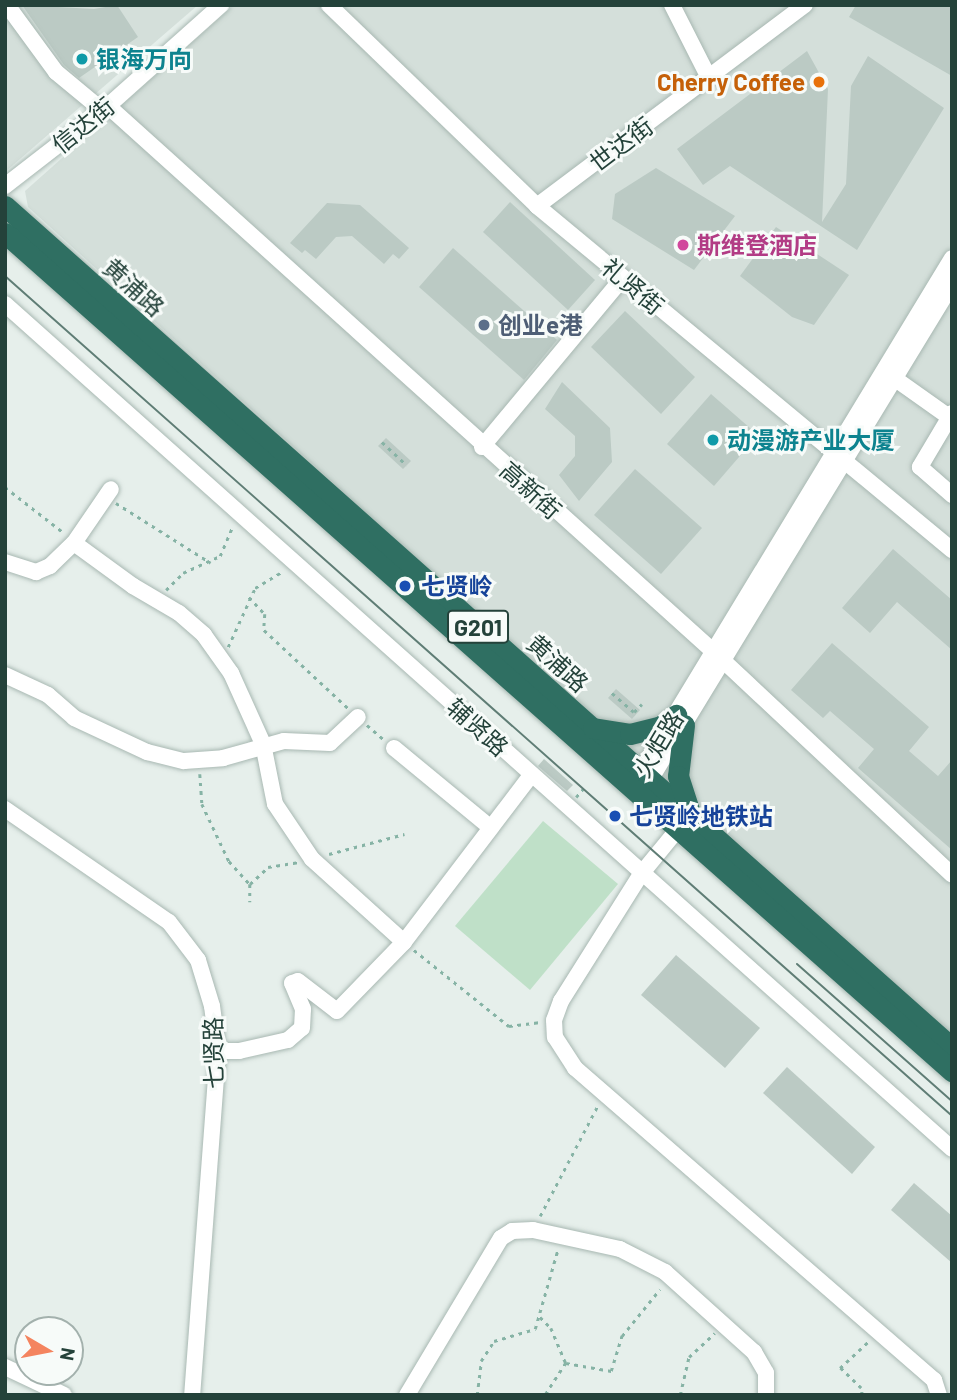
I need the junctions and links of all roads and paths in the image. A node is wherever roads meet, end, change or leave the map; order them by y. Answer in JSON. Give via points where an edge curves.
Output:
{"nodes":[{"id":1,"x":7,"y":5,"type":"edge"},
{"id":2,"x":221,"y":5,"type":"edge"},
{"id":3,"x":328,"y":5,"type":"edge"},
{"id":4,"x":672,"y":5,"type":"edge"},
{"id":5,"x":804,"y":5,"type":"edge"},
{"id":6,"x":709,"y":78,"type":"junction"},
{"id":7,"x":105,"y":108,"type":"junction"},
{"id":8,"x":5,"y":187,"type":"edge"},
{"id":9,"x":5,"y":206,"type":"edge"},
{"id":10,"x":537,"y":206,"type":"junction"},
{"id":11,"x":5,"y":233,"type":"edge"},
{"id":12,"x":952,"y":258,"type":"edge"},
{"id":13,"x":623,"y":278,"type":"junction"},
{"id":14,"x":952,"y":284,"type":"edge"},
{"id":15,"x":5,"y":304,"type":"edge"},
{"id":16,"x":894,"y":378,"type":"junction"},
{"id":17,"x":951,"y":415,"type":"edge"},
{"id":18,"x":382,"y":442,"type":"dead end"},
{"id":19,"x":482,"y":447,"type":"junction"},
{"id":20,"x":838,"y":459,"type":"junction"},
{"id":21,"x":407,"y":465,"type":"dead end"},
{"id":22,"x":5,"y":487,"type":"edge"},
{"id":23,"x":108,"y":493,"type":"joint"},
{"id":24,"x":952,"y":495,"type":"edge"},
{"id":25,"x":239,"y":513,"type":"junction"},
{"id":26,"x":74,"y":542,"type":"junction"},
{"id":27,"x":952,"y":550,"type":"edge"},
{"id":28,"x":5,"y":562,"type":"edge"},
{"id":29,"x":211,"y":563,"type":"junction"},
{"id":30,"x":295,"y":564,"type":"junction"},
{"id":31,"x":249,"y":597,"type":"junction"},
{"id":32,"x":156,"y":599,"type":"junction"},
{"id":33,"x":718,"y":656,"type":"junction"},
{"id":34,"x":220,"y":658,"type":"junction"},
{"id":35,"x":5,"y":674,"type":"edge"},
{"id":36,"x":612,"y":693,"type":"dead end"},
{"id":37,"x":642,"y":704,"type":"dead end"},
{"id":38,"x":358,"y":717,"type":"junction"},
{"id":39,"x":680,"y":720,"type":"junction"},
{"id":40,"x":590,"y":726,"type":"junction"},
{"id":41,"x":263,"y":744,"type":"junction"},
{"id":42,"x":394,"y":748,"type":"joint"},
{"id":43,"x":198,"y":760,"type":"junction"},
{"id":44,"x":531,"y":775,"type":"junction"},
{"id":45,"x":641,"y":780,"type":"junction"},
{"id":46,"x":7,"y":814,"type":"edge"},
{"id":47,"x":686,"y":824,"type":"junction"},
{"id":48,"x":490,"y":827,"type":"junction"},
{"id":49,"x":641,"y":874,"type":"junction"},
{"id":50,"x":952,"y":875,"type":"edge"},
{"id":51,"x":250,"y":902,"type":"dead end"},
{"id":52,"x":404,"y":942,"type":"junction"},
{"id":53,"x":554,"y":1020,"type":"junction"},
{"id":54,"x":952,"y":1048,"type":"edge"},
{"id":55,"x":218,"y":1051,"type":"junction"},
{"id":56,"x":952,"y":1071,"type":"edge"},
{"id":57,"x":606,"y":1093,"type":"junction"},
{"id":58,"x":952,"y":1149,"type":"edge"},
{"id":59,"x":533,"y":1230,"type":"junction"},
{"id":60,"x":560,"y":1236,"type":"junction"},
{"id":61,"x":670,"y":1277,"type":"junction"},
{"id":62,"x":540,"y":1317,"type":"junction"},
{"id":63,"x":722,"y":1326,"type":"junction"},
{"id":64,"x":880,"y":1332,"type":"junction"},
{"id":65,"x":566,"y":1363,"type":"junction"},
{"id":66,"x":5,"y":1367,"type":"edge"},
{"id":67,"x":64,"y":1395,"type":"edge"},
{"id":68,"x":192,"y":1395,"type":"edge"},
{"id":69,"x":407,"y":1395,"type":"edge"},
{"id":70,"x":477,"y":1395,"type":"edge"},
{"id":71,"x":545,"y":1395,"type":"edge"},
{"id":72,"x":680,"y":1395,"type":"edge"},
{"id":73,"x":766,"y":1395,"type":"edge"},
{"id":74,"x":862,"y":1395,"type":"edge"},
{"id":75,"x":939,"y":1395,"type":"edge"}],
"edges":[{"from":1,"to":7,"type":"street","name":"高新街","via":[[56,72]]},
{"from":2,"to":7,"type":"street","name":"信达街"},
{"from":3,"to":10,"type":"street","name":"礼贤街"},
{"from":4,"to":6,"type":"street"},
{"from":5,"to":6,"type":"street","name":"世达街"},
{"from":6,"to":10,"type":"street","name":"世达街"},
{"from":7,"to":8,"type":"street","name":"信达街"},
{"from":7,"to":19,"type":"street","name":"高新街"},
{"from":9,"to":40,"type":"highway","name":"黄浦路","number":"G201"},
{"from":10,"to":13,"type":"street","name":"礼贤街"},
{"from":11,"to":45,"type":"highway","name":"黄浦路","number":"G201"},
{"from":12,"to":20,"type":"street","name":"火炬路"},
{"from":13,"to":19,"type":"street"},
{"from":13,"to":20,"type":"street","name":"礼贤街"},
{"from":14,"to":16,"type":"street","name":"火炬路"},
{"from":15,"to":25,"type":"street","name":"辅贤路"},
{"from":16,"to":17,"type":"street"},
{"from":16,"to":20,"type":"street","name":"火炬路"},
{"from":17,"to":24,"type":"street","via":[[920,467]]},
{"from":18,"to":21,"type":"path"},
{"from":19,"to":33,"type":"street","name":"高新街"},
{"from":20,"to":27,"type":"street","name":"礼贤街"},
{"from":20,"to":33,"type":"street","name":"火炬路"},
{"from":22,"to":26,"type":"path"},
{"from":23,"to":26,"type":"street"},
{"from":23,"to":29,"type":"path"},
{"from":25,"to":29,"type":"path","via":[[220,556]]},
{"from":25,"to":30,"type":"street","name":"辅贤路"},
{"from":26,"to":28,"type":"street","via":[[50,566],[36,572]]},
{"from":26,"to":32,"type":"street"},
{"from":29,"to":32,"type":"path","via":[[183,573]]},
{"from":30,"to":31,"type":"path","via":[[255,588]]},
{"from":30,"to":44,"type":"street","name":"辅贤路"},
{"from":31,"to":34,"type":"path","via":[[233,640]]},
{"from":31,"to":38,"type":"path","via":[[265,614],[264,630]]},
{"from":32,"to":34,"type":"street","via":[[204,635]]},
{"from":33,"to":39,"type":"street","name":"火炬路"},
{"from":33,"to":50,"type":"street","name":"高新街"},
{"from":34,"to":41,"type":"street"},
{"from":35,"to":43,"type":"street","via":[[48,695],[74,718],[148,752]]},
{"from":36,"to":37,"type":"path","via":[[634,712]]},
{"from":38,"to":41,"type":"street","via":[[330,743]]},
{"from":38,"to":42,"type":"path"},
{"from":39,"to":40,"type":"highway","via":[[630,734]]},
{"from":39,"to":45,"type":"street","name":"火炬路"},
{"from":39,"to":47,"type":"highway","via":[[678,776]]},
{"from":40,"to":45,"type":"highway","name":"黄浦路","number":"G201"},
{"from":41,"to":43,"type":"street","via":[[223,758]]},
{"from":41,"to":52,"type":"street","via":[[275,804],[312,859]]},
{"from":42,"to":48,"type":"street"},
{"from":43,"to":51,"type":"path","via":[[202,804],[229,861],[250,884]]},
{"from":44,"to":48,"type":"street"},
{"from":44,"to":49,"type":"street","name":"辅贤路"},
{"from":45,"to":47,"type":"highway","name":"黄浦路","number":"G201"},
{"from":46,"to":55,"type":"street","name":"七贤路","via":[[169,922],[198,960],[212,1006]]},
{"from":47,"to":49,"type":"street"},
{"from":47,"to":54,"type":"highway","name":"黄浦路","number":"G201"},
{"from":47,"to":56,"type":"highway","name":"黄浦路","number":"G201"},
{"from":48,"to":52,"type":"street"},
{"from":49,"to":53,"type":"street","via":[[561,1001]]},
{"from":49,"to":58,"type":"street","name":"辅贤路"},
{"from":52,"to":53,"type":"path","via":[[509,1026]]},
{"from":52,"to":55,"type":"street","via":[[337,1012],[298,981],[292,983],[303,1009],[302,1028],[288,1040]]},
{"from":53,"to":57,"type":"street","via":[[555,1037],[575,1068]]},
{"from":55,"to":68,"type":"street","name":"七贤路"},
{"from":57,"to":59,"type":"path","via":[[561,1168]]},
{"from":57,"to":64,"type":"street"},
{"from":59,"to":60,"type":"street"},
{"from":59,"to":69,"type":"street","via":[[512,1231],[501,1238]]},
{"from":60,"to":61,"type":"street","via":[[620,1249]]},
{"from":60,"to":62,"type":"path"},
{"from":61,"to":63,"type":"street"},
{"from":61,"to":65,"type":"path","via":[[622,1336],[611,1371]]},
{"from":62,"to":65,"type":"path","via":[[551,1328]]},
{"from":62,"to":70,"type":"path","via":[[535,1329],[494,1341],[481,1361]]},
{"from":63,"to":72,"type":"path","via":[[689,1357]]},
{"from":63,"to":73,"type":"street","via":[[754,1353],[766,1373]]},
{"from":64,"to":74,"type":"path","via":[[840,1368],[861,1388]]},
{"from":64,"to":75,"type":"street","via":[[934,1380]]},
{"from":65,"to":71,"type":"path"},
{"from":66,"to":67,"type":"street"}]}
